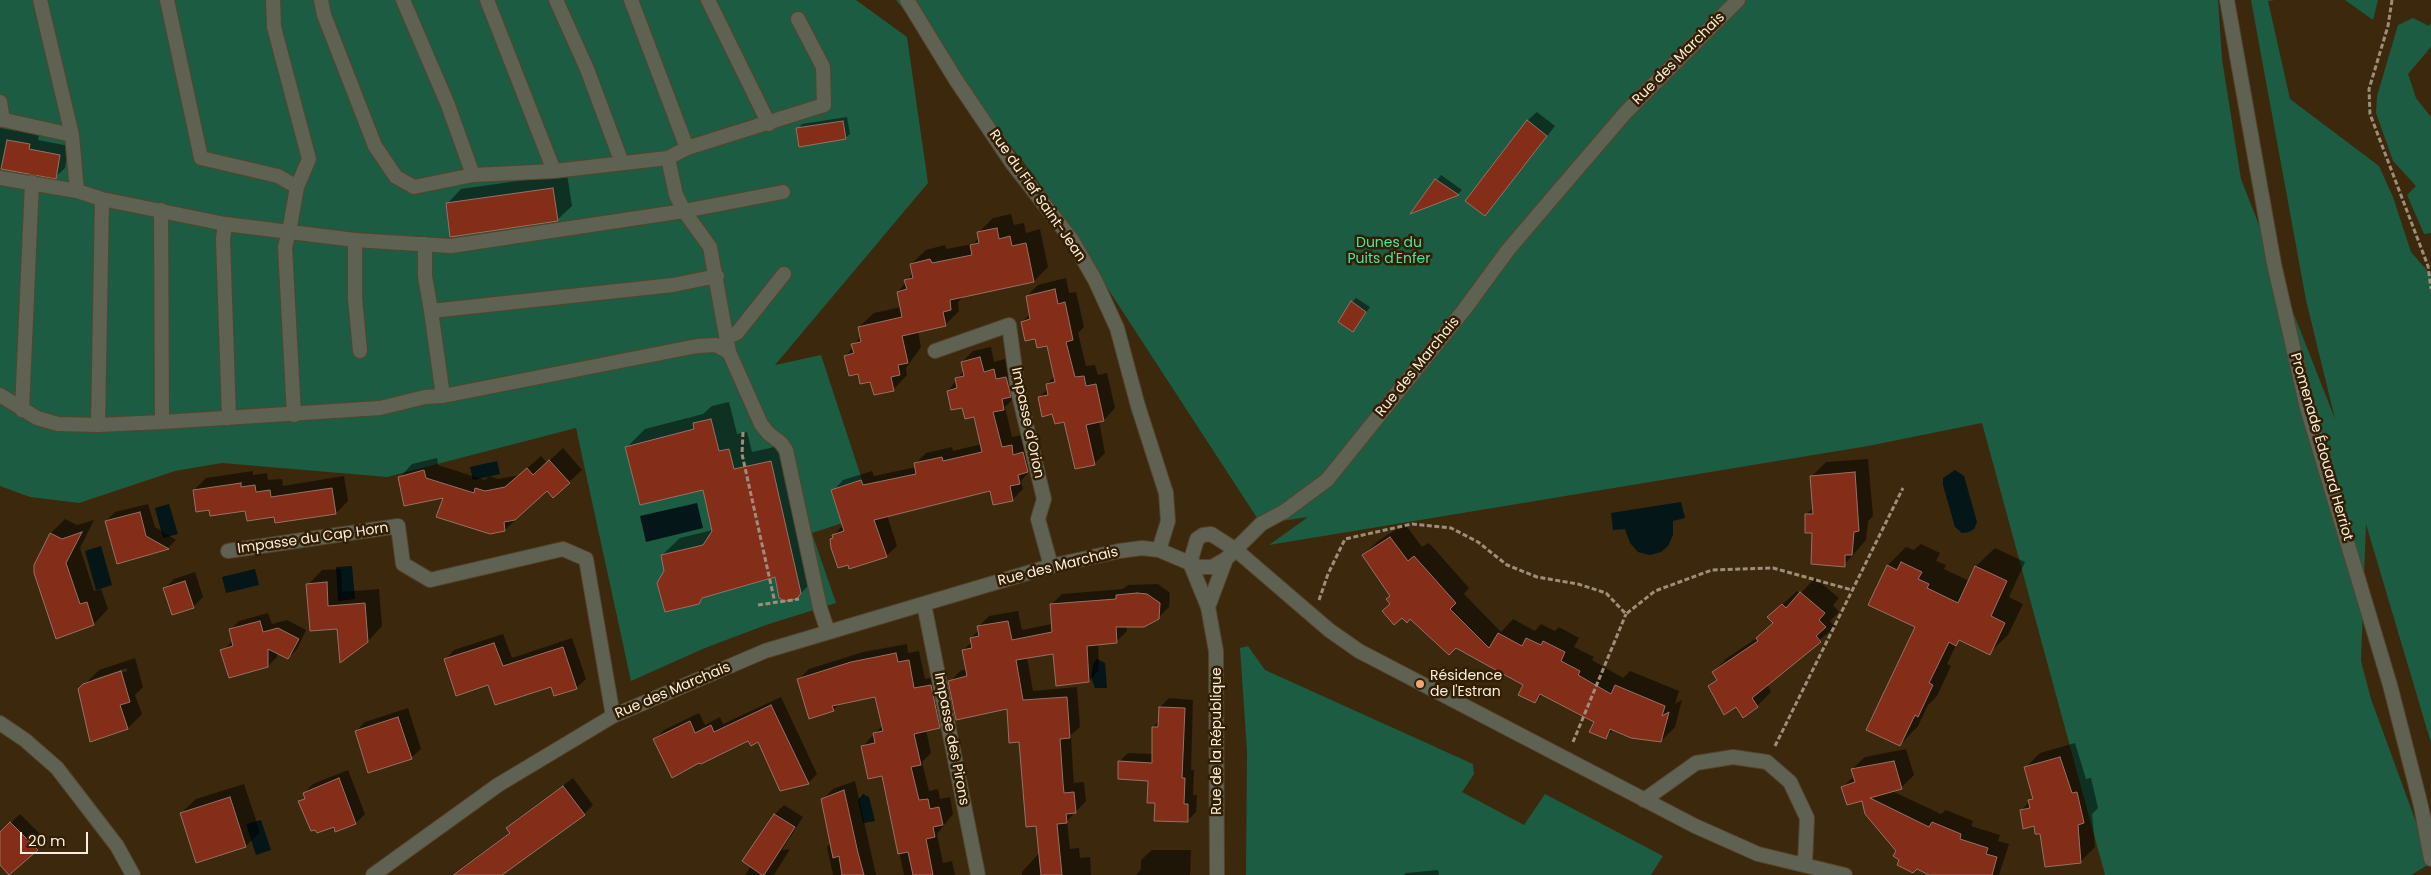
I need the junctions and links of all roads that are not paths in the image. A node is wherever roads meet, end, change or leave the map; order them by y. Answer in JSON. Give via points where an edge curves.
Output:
{"nodes":[{"id":1,"x":40,"y":0,"type":"edge"},
{"id":2,"x":167,"y":0,"type":"edge"},
{"id":3,"x":273,"y":0,"type":"edge"},
{"id":4,"x":321,"y":0,"type":"edge"},
{"id":5,"x":403,"y":0,"type":"edge"},
{"id":6,"x":487,"y":0,"type":"edge"},
{"id":7,"x":556,"y":0,"type":"edge"},
{"id":8,"x":631,"y":0,"type":"edge"},
{"id":9,"x":708,"y":0,"type":"edge"},
{"id":10,"x":907,"y":0,"type":"edge"},
{"id":11,"x":1738,"y":0,"type":"edge"},
{"id":12,"x":2227,"y":0,"type":"edge"},
{"id":13,"x":798,"y":20,"type":"dead end"},
{"id":14,"x":0,"y":102,"type":"edge"},
{"id":15,"x":2,"y":120,"type":"edge"},
{"id":16,"x":769,"y":124,"type":"junction"},
{"id":17,"x":72,"y":135,"type":"junction"},
{"id":18,"x":687,"y":148,"type":"junction"},
{"id":19,"x":668,"y":158,"type":"junction"},
{"id":20,"x":622,"y":163,"type":"junction"},
{"id":21,"x":554,"y":171,"type":"junction"},
{"id":22,"x":472,"y":175,"type":"junction"},
{"id":23,"x":0,"y":178,"type":"edge"},
{"id":24,"x":32,"y":182,"type":"junction"},
{"id":25,"x":297,"y":187,"type":"junction"},
{"id":26,"x":77,"y":191,"type":"junction"},
{"id":27,"x":783,"y":192,"type":"dead end"},
{"id":28,"x":102,"y":198,"type":"junction"},
{"id":29,"x":162,"y":210,"type":"junction"},
{"id":30,"x":684,"y":211,"type":"junction"},
{"id":31,"x":226,"y":224,"type":"junction"},
{"id":32,"x":289,"y":232,"type":"junction"},
{"id":33,"x":355,"y":240,"type":"junction"},
{"id":34,"x":426,"y":244,"type":"junction"},
{"id":35,"x":784,"y":274,"type":"dead end"},
{"id":36,"x":717,"y":276,"type":"junction"},
{"id":37,"x":431,"y":311,"type":"junction"},
{"id":38,"x":727,"y":337,"type":"junction"},
{"id":39,"x":360,"y":351,"type":"dead end"},
{"id":40,"x":935,"y":351,"type":"dead end"},
{"id":41,"x":729,"y":352,"type":"junction"},
{"id":42,"x":0,"y":395,"type":"edge"},
{"id":43,"x":443,"y":396,"type":"junction"},
{"id":44,"x":22,"y":410,"type":"junction"},
{"id":45,"x":294,"y":415,"type":"junction"},
{"id":46,"x":230,"y":418,"type":"junction"},
{"id":47,"x":162,"y":422,"type":"junction"},
{"id":48,"x":98,"y":426,"type":"junction"},
{"id":49,"x":1159,"y":550,"type":"junction"},
{"id":50,"x":228,"y":551,"type":"dead end"},
{"id":51,"x":1231,"y":554,"type":"junction"},
{"id":52,"x":1190,"y":563,"type":"junction"},
{"id":53,"x":1050,"y":566,"type":"junction"},
{"id":54,"x":924,"y":604,"type":"junction"},
{"id":55,"x":1208,"y":607,"type":"junction"},
{"id":56,"x":828,"y":632,"type":"junction"},
{"id":57,"x":613,"y":716,"type":"junction"},
{"id":58,"x":0,"y":723,"type":"edge"},
{"id":59,"x":1644,"y":800,"type":"junction"},
{"id":60,"x":2431,"y":859,"type":"edge"},
{"id":61,"x":1805,"y":864,"type":"junction"},
{"id":62,"x":133,"y":875,"type":"edge"},
{"id":63,"x":373,"y":875,"type":"edge"},
{"id":64,"x":978,"y":875,"type":"edge"},
{"id":65,"x":1216,"y":875,"type":"edge"},
{"id":66,"x":1844,"y":875,"type":"edge"}],
"edges":[{"from":1,"to":17,"type":"street"},
{"from":2,"to":25,"type":"street","via":[[201,158],[278,176]]},
{"from":3,"to":25,"type":"street","via":[[274,27],[309,159]]},
{"from":4,"to":22,"type":"street","via":[[375,146],[396,177],[414,187]]},
{"from":5,"to":22,"type":"street","via":[[448,105]]},
{"from":6,"to":21,"type":"street"},
{"from":7,"to":20,"type":"street","via":[[587,69]]},
{"from":8,"to":18,"type":"street"},
{"from":9,"to":16,"type":"street"},
{"from":10,"to":49,"type":"street","name":"Rue du Fief Saint-Jean","via":[[997,140],[1072,240],[1114,320],[1166,493],[1168,521]]},
{"from":11,"to":51,"type":"street","name":"Rue des Marchais","via":[[1626,112],[1554,196],[1327,480],[1286,512],[1262,524]]},
{"from":12,"to":60,"type":"street","name":"Promenade Édouard Herriot","via":[[2274,264],[2307,408],[2390,685]]},
{"from":13,"to":16,"type":"street","via":[[823,67],[824,105]]},
{"from":14,"to":15,"type":"street"},
{"from":15,"to":17,"type":"street"},
{"from":16,"to":18,"type":"street"},
{"from":17,"to":26,"type":"street"},
{"from":18,"to":19,"type":"street"},
{"from":19,"to":20,"type":"street"},
{"from":19,"to":30,"type":"street","via":[[676,195]]},
{"from":20,"to":21,"type":"street"},
{"from":21,"to":22,"type":"street"},
{"from":23,"to":24,"type":"street"},
{"from":24,"to":26,"type":"street"},
{"from":24,"to":44,"type":"street"},
{"from":25,"to":32,"type":"street"},
{"from":26,"to":28,"type":"street"},
{"from":27,"to":30,"type":"street"},
{"from":28,"to":29,"type":"street"},
{"from":28,"to":48,"type":"street"},
{"from":29,"to":31,"type":"street"},
{"from":29,"to":47,"type":"street"},
{"from":30,"to":34,"type":"street","via":[[451,246]]},
{"from":30,"to":36,"type":"street","via":[[710,247]]},
{"from":31,"to":32,"type":"street"},
{"from":31,"to":46,"type":"street","via":[[223,239]]},
{"from":32,"to":33,"type":"street"},
{"from":32,"to":45,"type":"street","via":[[285,247]]},
{"from":33,"to":34,"type":"street"},
{"from":33,"to":39,"type":"street","via":[[355,298]]},
{"from":34,"to":37,"type":"street","via":[[425,276]]},
{"from":35,"to":38,"type":"street","via":[[737,332]]},
{"from":36,"to":37,"type":"street","via":[[673,285]]},
{"from":36,"to":38,"type":"street"},
{"from":37,"to":43,"type":"street"},
{"from":38,"to":41,"type":"street"},
{"from":40,"to":53,"type":"street","name":"Impasse d'Orion","via":[[1009,326],[1018,391],[1044,499],[1038,519]]},
{"from":41,"to":43,"type":"street","via":[[716,345],[697,346]]},
{"from":41,"to":56,"type":"street","via":[[762,424],[786,450],[817,597]]},
{"from":42,"to":44,"type":"street"},
{"from":43,"to":45,"type":"street","via":[[380,408]]},
{"from":44,"to":48,"type":"street","via":[[58,424]]},
{"from":45,"to":46,"type":"street"},
{"from":46,"to":47,"type":"street"},
{"from":47,"to":48,"type":"street"},
{"from":49,"to":52,"type":"street","name":"Rue des Marchais"},
{"from":49,"to":53,"type":"street","name":"Rue des Marchais","via":[[1119,551]]},
{"from":50,"to":57,"type":"street","name":"Impasse du Cap Horn","via":[[398,526],[403,564],[430,580],[563,549],[586,559]]},
{"from":51,"to":52,"type":"street","name":"Rue des Marchais","via":[[1212,567]]},
{"from":51,"to":52,"type":"street","via":[[1212,534],[1203,535],[1198,539]]},
{"from":51,"to":55,"type":"street"},
{"from":51,"to":59,"type":"street","via":[[1359,651]]},
{"from":52,"to":55,"type":"street","name":"Rue de la République"},
{"from":53,"to":54,"type":"street","name":"Rue des Marchais"},
{"from":54,"to":56,"type":"street","name":"Rue des Marchais"},
{"from":54,"to":64,"type":"street","name":"Impasse des Pirons"},
{"from":55,"to":65,"type":"street","name":"Rue de la République","via":[[1216,652]]},
{"from":56,"to":57,"type":"street","name":"Rue des Marchais","via":[[765,651]]},
{"from":57,"to":63,"type":"street","name":"Rue des Marchais","via":[[498,785]]},
{"from":58,"to":62,"type":"street","via":[[57,768],[116,846]]},
{"from":59,"to":61,"type":"street","via":[[1758,854]]},
{"from":59,"to":61,"type":"street","via":[[1696,763],[1733,757],[1767,762],[1790,782],[1807,818]]},
{"from":61,"to":66,"type":"street"}]}
